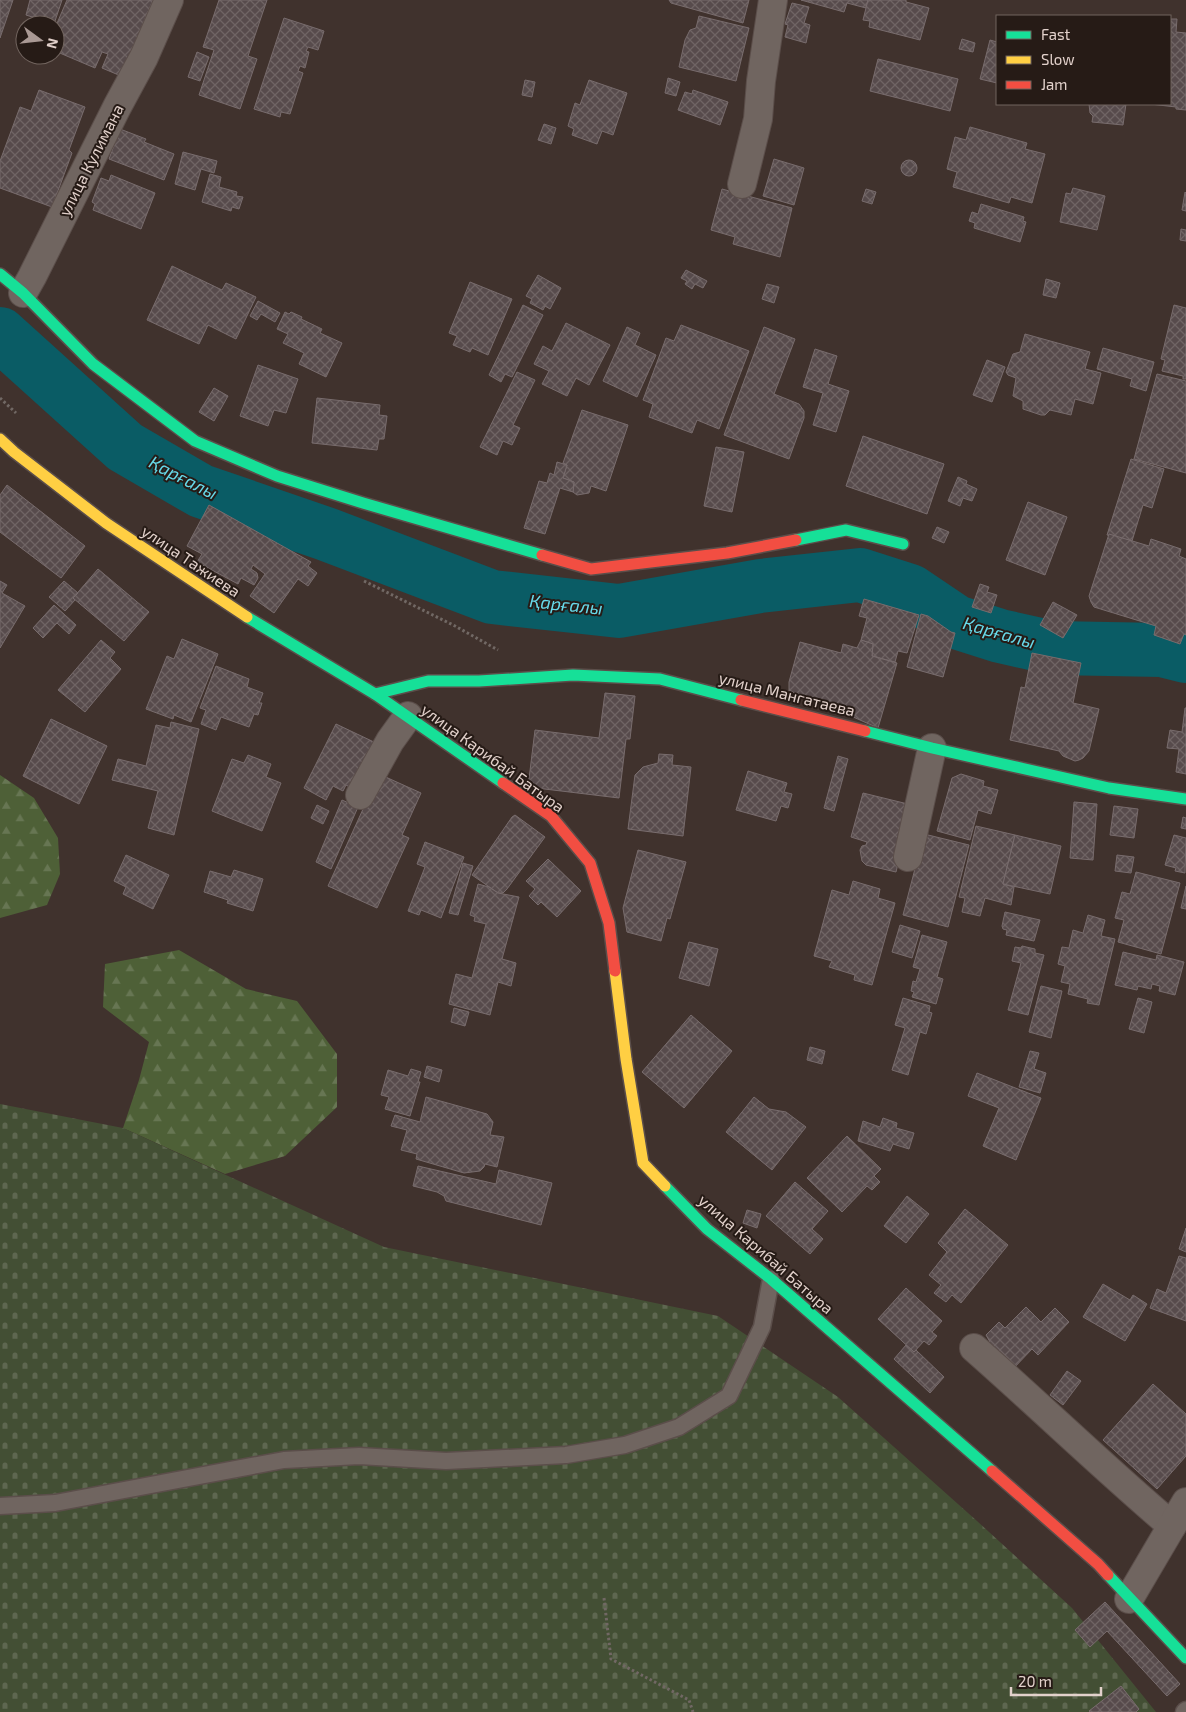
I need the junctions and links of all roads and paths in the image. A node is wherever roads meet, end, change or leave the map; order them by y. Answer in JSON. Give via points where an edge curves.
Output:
{"nodes":[{"id":1,"x":169,"y":0,"type":"edge"},
{"id":2,"x":773,"y":0,"type":"edge"},
{"id":3,"x":742,"y":184,"type":"dead end"},
{"id":4,"x":0,"y":274,"type":"edge"},
{"id":5,"x":23,"y":293,"type":"junction"},
{"id":6,"x":0,"y":439,"type":"edge"},
{"id":7,"x":903,"y":544,"type":"dead end"},
{"id":8,"x":364,"y":581,"type":"dead end"},
{"id":9,"x":526,"y":677,"type":"junction"},
{"id":10,"x":376,"y":694,"type":"junction"},
{"id":11,"x":408,"y":716,"type":"junction"},
{"id":12,"x":932,"y":748,"type":"junction"},
{"id":13,"x":360,"y":795,"type":"dead end"},
{"id":14,"x":1186,"y":799,"type":"edge"},
{"id":15,"x":908,"y":856,"type":"dead end"},
{"id":16,"x":771,"y":1279,"type":"junction"},
{"id":17,"x":974,"y":1348,"type":"dead end"},
{"id":18,"x":1186,"y":1502,"type":"edge"},
{"id":19,"x":0,"y":1506,"type":"edge"},
{"id":20,"x":1172,"y":1526,"type":"junction"},
{"id":21,"x":604,"y":1598,"type":"dead end"},
{"id":22,"x":1129,"y":1599,"type":"junction"},
{"id":23,"x":1186,"y":1658,"type":"edge"},
{"id":24,"x":694,"y":1712,"type":"edge"}],
"edges":[{"from":1,"to":5,"type":"street","name":"улица Кулимана","via":[[144,57]]},
{"from":2,"to":3,"type":"street","via":[[758,119]]},
{"from":4,"to":5,"type":"street"},
{"from":5,"to":7,"type":"street","via":[[93,364],[195,442],[277,476],[592,569],[726,553],[846,530]]},
{"from":6,"to":10,"type":"street","name":"улица Тажиева","via":[[106,523],[244,615]]},
{"from":8,"to":9,"type":"path","via":[[505,654]]},
{"from":9,"to":10,"type":"street","name":"улица Мангатаева","via":[[428,681]]},
{"from":9,"to":12,"type":"street","name":"улица Мангатаева","via":[[573,675],[660,679]]},
{"from":10,"to":11,"type":"street","name":"улица Карибай Батыра"},
{"from":11,"to":13,"type":"street"},
{"from":11,"to":16,"type":"street","name":"улица Карибай Батыра","via":[[551,816],[590,863],[609,923],[643,1163],[707,1229]]},
{"from":12,"to":14,"type":"street","name":"улица Мангатаева","via":[[1109,788]]},
{"from":12,"to":15,"type":"street"},
{"from":16,"to":19,"type":"lane","via":[[762,1328],[729,1396],[679,1427],[625,1445],[566,1455],[446,1461],[359,1456],[284,1460],[55,1503]]},
{"from":16,"to":22,"type":"street","name":"улица Карибай Батыра","via":[[1098,1564]]},
{"from":17,"to":20,"type":"street"},
{"from":18,"to":20,"type":"street"},
{"from":20,"to":22,"type":"street"},
{"from":21,"to":24,"type":"path","via":[[611,1659],[689,1700]]},
{"from":22,"to":23,"type":"street","name":"улица Карибай Батыра"}]}
